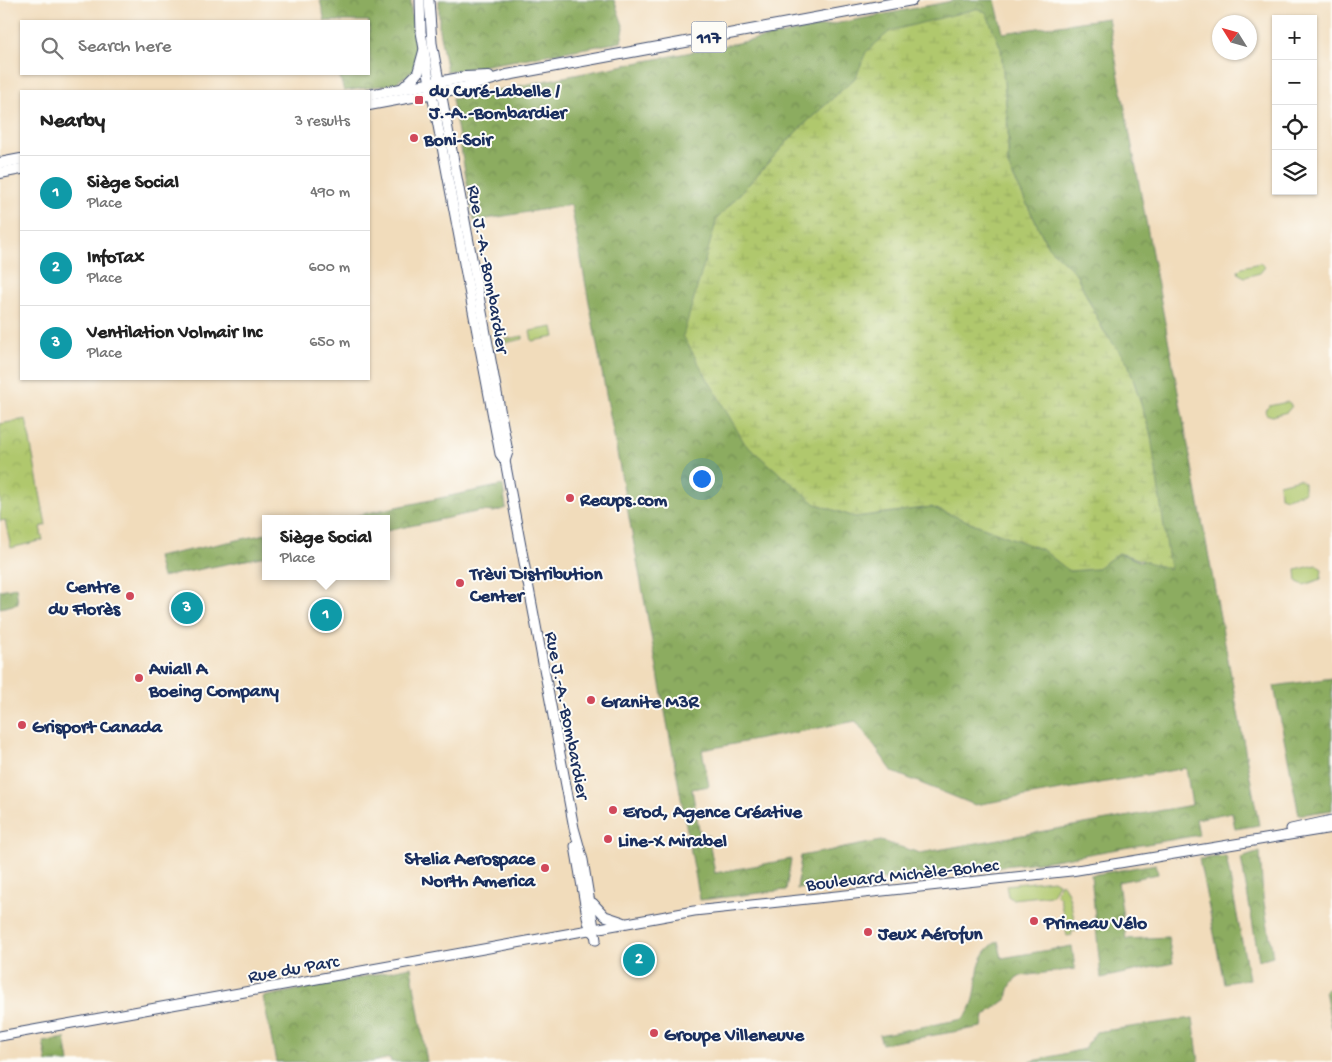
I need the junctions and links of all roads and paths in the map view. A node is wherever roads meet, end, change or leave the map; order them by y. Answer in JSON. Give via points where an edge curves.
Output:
{"nodes":[{"id":1,"x":420,"y":0,"type":"edge"},
{"id":2,"x":430,"y":0,"type":"edge"},
{"id":3,"x":912,"y":0,"type":"edge"},
{"id":4,"x":424,"y":51,"type":"junction"},
{"id":5,"x":436,"y":88,"type":"junction"},
{"id":6,"x":401,"y":90,"type":"junction"},
{"id":7,"x":370,"y":95,"type":"edge"},
{"id":8,"x":370,"y":105,"type":"edge"},
{"id":9,"x":20,"y":159,"type":"edge"},
{"id":10,"x":0,"y":163,"type":"edge"},
{"id":11,"x":20,"y":169,"type":"edge"},
{"id":12,"x":0,"y":173,"type":"edge"},
{"id":13,"x":1332,"y":820,"type":"edge"},
{"id":14,"x":574,"y":828,"type":"junction"},
{"id":15,"x":1332,"y":828,"type":"edge"},
{"id":16,"x":1215,"y":846,"type":"junction"},
{"id":17,"x":591,"y":901,"type":"junction"},
{"id":18,"x":628,"y":923,"type":"junction"},
{"id":19,"x":593,"y":929,"type":"junction"},
{"id":20,"x":0,"y":1036,"type":"edge"}],
"edges":[{"from":1,"to":4,"type":"street"},
{"from":2,"to":5,"type":"street"},
{"from":3,"to":5,"type":"main road","number":"117"},
{"from":4,"to":5,"type":"street"},
{"from":4,"to":6,"type":"main road","via":[[418,73]]},
{"from":5,"to":6,"type":"main road","number":"117"},
{"from":5,"to":8,"type":"main road","number":"117"},
{"from":5,"to":14,"type":"street","name":"Rue J.-A.-Bombardier","via":[[500,454],[505,461]]},
{"from":6,"to":7,"type":"main road","number":"117"},
{"from":9,"to":10,"type":"main road"},
{"from":11,"to":12,"type":"main road"},
{"from":13,"to":16,"type":"street","name":"Boulevard Michèle-Bohec"},
{"from":14,"to":17,"type":"street","name":"Rue J.-A.-Bombardier"},
{"from":14,"to":19,"type":"street","name":"Rue J.-A.-Bombardier","via":[[576,862]]},
{"from":15,"to":16,"type":"street","name":"Boulevard Michèle-Bohec"},
{"from":16,"to":18,"type":"street","name":"Boulevard Michèle-Bohec","via":[[1070,871],[694,911]]},
{"from":17,"to":18,"type":"street","via":[[607,917]]},
{"from":17,"to":19,"type":"street","name":"Rue J.-A.-Bombardier"},
{"from":18,"to":19,"type":"street","name":"Boulevard Michèle-Bohec"},
{"from":19,"to":20,"type":"street","name":"Rue du Parc"}]}
